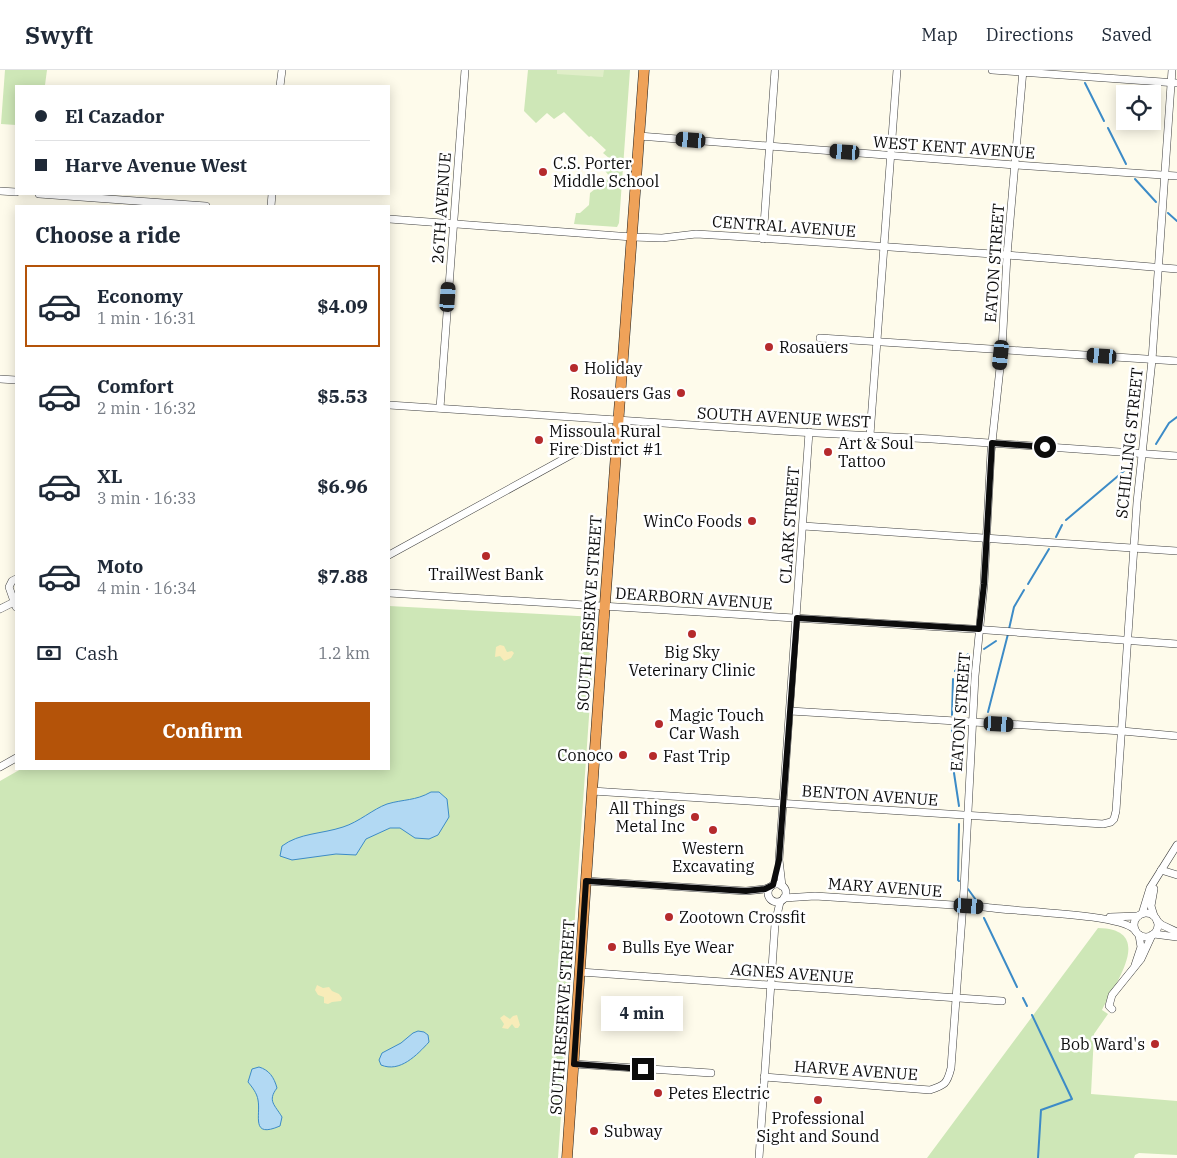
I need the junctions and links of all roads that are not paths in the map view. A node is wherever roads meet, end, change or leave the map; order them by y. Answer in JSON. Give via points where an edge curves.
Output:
{"nodes":[{"id":1,"x":282,"y":70,"type":"edge"},
{"id":2,"x":465,"y":70,"type":"edge"},
{"id":3,"x":644,"y":70,"type":"edge"},
{"id":4,"x":775,"y":70,"type":"edge"},
{"id":5,"x":897,"y":70,"type":"edge"},
{"id":6,"x":992,"y":70,"type":"edge"},
{"id":7,"x":1172,"y":70,"type":"edge"},
{"id":8,"x":1023,"y":71,"type":"edge"},
{"id":9,"x":1174,"y":83,"type":"edge"},
{"id":10,"x":280,"y":85,"type":"edge"},
{"id":11,"x":639,"y":136,"type":"junction"},
{"id":12,"x":769,"y":146,"type":"junction"},
{"id":13,"x":890,"y":155,"type":"junction"},
{"id":14,"x":1015,"y":165,"type":"junction"},
{"id":15,"x":1166,"y":176,"type":"junction"},
{"id":16,"x":1177,"y":176,"type":"edge"},
{"id":17,"x":0,"y":191,"type":"edge"},
{"id":18,"x":15,"y":192,"type":"edge"},
{"id":19,"x":48,"y":195,"type":"edge"},
{"id":20,"x":131,"y":204,"type":"edge"},
{"id":21,"x":168,"y":205,"type":"edge"},
{"id":22,"x":390,"y":219,"type":"edge"},
{"id":23,"x":453,"y":224,"type":"junction"},
{"id":24,"x":632,"y":237,"type":"junction"},
{"id":25,"x":763,"y":239,"type":"junction"},
{"id":26,"x":884,"y":247,"type":"junction"},
{"id":27,"x":1007,"y":255,"type":"junction"},
{"id":28,"x":1157,"y":268,"type":"junction"},
{"id":29,"x":1177,"y":269,"type":"edge"},
{"id":30,"x":820,"y":338,"type":"dead end"},
{"id":31,"x":877,"y":341,"type":"junction"},
{"id":32,"x":1002,"y":349,"type":"junction"},
{"id":33,"x":1152,"y":360,"type":"junction"},
{"id":34,"x":1177,"y":362,"type":"edge"},
{"id":35,"x":0,"y":379,"type":"edge"},
{"id":36,"x":15,"y":380,"type":"edge"},
{"id":37,"x":390,"y":405,"type":"edge"},
{"id":38,"x":440,"y":408,"type":"junction"},
{"id":39,"x":618,"y":421,"type":"junction"},
{"id":40,"x":809,"y":432,"type":"junction"},
{"id":41,"x":870,"y":435,"type":"junction"},
{"id":42,"x":992,"y":443,"type":"junction"},
{"id":43,"x":580,"y":450,"type":"dead end"},
{"id":44,"x":1141,"y":454,"type":"junction"},
{"id":45,"x":1177,"y":456,"type":"edge"},
{"id":46,"x":803,"y":526,"type":"junction"},
{"id":47,"x":987,"y":539,"type":"junction"},
{"id":48,"x":1133,"y":548,"type":"junction"},
{"id":49,"x":1177,"y":551,"type":"edge"},
{"id":50,"x":390,"y":554,"type":"edge"},
{"id":51,"x":15,"y":580,"type":"edge"},
{"id":52,"x":390,"y":593,"type":"edge"},
{"id":53,"x":15,"y":604,"type":"edge"},
{"id":54,"x":604,"y":606,"type":"junction"},
{"id":55,"x":0,"y":609,"type":"edge"},
{"id":56,"x":797,"y":618,"type":"junction"},
{"id":57,"x":979,"y":629,"type":"junction"},
{"id":58,"x":1126,"y":640,"type":"junction"},
{"id":59,"x":1177,"y":644,"type":"edge"},
{"id":60,"x":790,"y":711,"type":"junction"},
{"id":61,"x":972,"y":723,"type":"junction"},
{"id":62,"x":1122,"y":731,"type":"junction"},
{"id":63,"x":1177,"y":736,"type":"edge"},
{"id":64,"x":15,"y":759,"type":"edge"},
{"id":65,"x":0,"y":767,"type":"edge"},
{"id":66,"x":592,"y":792,"type":"junction"},
{"id":67,"x":784,"y":803,"type":"junction"},
{"id":68,"x":967,"y":815,"type":"junction"},
{"id":69,"x":1114,"y":819,"type":"joint"},
{"id":70,"x":1177,"y":845,"type":"edge"},
{"id":71,"x":779,"y":860,"type":"junction"},
{"id":72,"x":1161,"y":870,"type":"junction"},
{"id":73,"x":1177,"y":875,"type":"edge"},
{"id":74,"x":586,"y":881,"type":"junction"},
{"id":75,"x":772,"y":886,"type":"junction"},
{"id":76,"x":783,"y":888,"type":"junction"},
{"id":77,"x":746,"y":891,"type":"junction"},
{"id":78,"x":814,"y":896,"type":"junction"},
{"id":79,"x":771,"y":900,"type":"junction"},
{"id":80,"x":782,"y":900,"type":"junction"},
{"id":81,"x":962,"y":906,"type":"junction"},
{"id":82,"x":1140,"y":915,"type":"junction"},
{"id":83,"x":1102,"y":918,"type":"junction"},
{"id":84,"x":1155,"y":918,"type":"junction"},
{"id":85,"x":775,"y":924,"type":"junction"},
{"id":86,"x":1137,"y":932,"type":"junction"},
{"id":87,"x":1177,"y":932,"type":"edge"},
{"id":88,"x":1153,"y":935,"type":"junction"},
{"id":89,"x":1177,"y":937,"type":"edge"},
{"id":90,"x":1134,"y":967,"type":"junction"},
{"id":91,"x":580,"y":972,"type":"junction"},
{"id":92,"x":772,"y":985,"type":"junction"},
{"id":93,"x":956,"y":998,"type":"junction"},
{"id":94,"x":1002,"y":1001,"type":"dead end"},
{"id":95,"x":1112,"y":1008,"type":"dead end"},
{"id":96,"x":574,"y":1064,"type":"junction"},
{"id":97,"x":711,"y":1073,"type":"dead end"},
{"id":98,"x":764,"y":1077,"type":"junction"},
{"id":99,"x":944,"y":1085,"type":"joint"},
{"id":100,"x":567,"y":1158,"type":"edge"},
{"id":101,"x":759,"y":1158,"type":"edge"}],
"edges":[{"from":1,"to":10,"type":"street"},
{"from":2,"to":23,"type":"street","name":"26TH AVENUE"},
{"from":3,"to":11,"type":"highway","name":"SOUTH RESERVE STREET"},
{"from":4,"to":12,"type":"street"},
{"from":5,"to":13,"type":"street"},
{"from":6,"to":8,"type":"street"},
{"from":7,"to":9,"type":"street","name":"SCHILLING STREET"},
{"from":8,"to":9,"type":"street"},
{"from":8,"to":14,"type":"street","name":"EATON STREET"},
{"from":9,"to":15,"type":"street","name":"SCHILLING STREET"},
{"from":11,"to":12,"type":"street","name":"WEST KENT AVENUE"},
{"from":11,"to":24,"type":"highway","name":"SOUTH RESERVE STREET"},
{"from":12,"to":13,"type":"street","name":"WEST KENT AVENUE"},
{"from":12,"to":25,"type":"street"},
{"from":13,"to":14,"type":"street","name":"WEST KENT AVENUE"},
{"from":13,"to":26,"type":"street"},
{"from":14,"to":15,"type":"street","name":"WEST KENT AVENUE"},
{"from":14,"to":27,"type":"street","name":"EATON STREET"},
{"from":15,"to":16,"type":"street","name":"WEST KENT AVENUE"},
{"from":15,"to":28,"type":"street","name":"SCHILLING STREET"},
{"from":17,"to":18,"type":"street"},
{"from":19,"to":20,"type":"street"},
{"from":20,"to":21,"type":"street"},
{"from":22,"to":23,"type":"street","name":"CENTRAL AVENUE"},
{"from":23,"to":24,"type":"street","name":"CENTRAL AVENUE"},
{"from":23,"to":38,"type":"street","name":"26TH AVENUE"},
{"from":24,"to":25,"type":"street","name":"CENTRAL AVENUE","via":[[696,234]]},
{"from":24,"to":39,"type":"highway","name":"SOUTH RESERVE STREET"},
{"from":25,"to":26,"type":"street","name":"CENTRAL AVENUE"},
{"from":26,"to":27,"type":"street","name":"CENTRAL AVENUE"},
{"from":26,"to":31,"type":"street"},
{"from":27,"to":28,"type":"street","name":"CENTRAL AVENUE"},
{"from":27,"to":32,"type":"street","name":"EATON STREET"},
{"from":28,"to":29,"type":"street","name":"CENTRAL AVENUE"},
{"from":28,"to":33,"type":"street","name":"SCHILLING STREET"},
{"from":30,"to":31,"type":"street"},
{"from":31,"to":32,"type":"street"},
{"from":31,"to":41,"type":"street"},
{"from":32,"to":33,"type":"street"},
{"from":32,"to":42,"type":"street","name":"EATON STREET"},
{"from":33,"to":34,"type":"street"},
{"from":33,"to":44,"type":"street","name":"SCHILLING STREET"},
{"from":35,"to":36,"type":"street"},
{"from":37,"to":38,"type":"street","name":"SOUTH AVENUE WEST"},
{"from":38,"to":39,"type":"street","name":"SOUTH AVENUE WEST"},
{"from":39,"to":40,"type":"street","name":"SOUTH AVENUE WEST"},
{"from":39,"to":54,"type":"highway","name":"SOUTH RESERVE STREET"},
{"from":40,"to":41,"type":"street","name":"SOUTH AVENUE WEST"},
{"from":40,"to":46,"type":"street","name":"CLARK STREET"},
{"from":41,"to":42,"type":"street","name":"SOUTH AVENUE WEST"},
{"from":42,"to":44,"type":"street","name":"SOUTH AVENUE WEST"},
{"from":42,"to":47,"type":"street","name":"EATON STREET"},
{"from":43,"to":50,"type":"street"},
{"from":44,"to":45,"type":"street","name":"SOUTH AVENUE WEST"},
{"from":44,"to":48,"type":"street","name":"SCHILLING STREET"},
{"from":46,"to":47,"type":"street"},
{"from":46,"to":56,"type":"street","name":"CLARK STREET"},
{"from":47,"to":48,"type":"street"},
{"from":47,"to":57,"type":"street","name":"EATON STREET"},
{"from":48,"to":49,"type":"street"},
{"from":48,"to":58,"type":"street","name":"SCHILLING STREET","via":[[1132,595]]},
{"from":51,"to":53,"type":"street","via":[[9,586]]},
{"from":52,"to":54,"type":"street","name":"DEARBORN AVENUE"},
{"from":53,"to":55,"type":"street"},
{"from":54,"to":56,"type":"street","name":"DEARBORN AVENUE"},
{"from":54,"to":66,"type":"highway","name":"SOUTH RESERVE STREET"},
{"from":56,"to":57,"type":"street","name":"DEARBORN AVENUE"},
{"from":56,"to":60,"type":"street","name":"CLARK STREET"},
{"from":57,"to":58,"type":"street","name":"DEARBORN AVENUE"},
{"from":57,"to":61,"type":"street","name":"EATON STREET"},
{"from":58,"to":59,"type":"street","name":"DEARBORN AVENUE"},
{"from":58,"to":62,"type":"street","name":"SCHILLING STREET"},
{"from":60,"to":61,"type":"street"},
{"from":60,"to":67,"type":"street","name":"CLARK STREET"},
{"from":61,"to":62,"type":"street"},
{"from":61,"to":68,"type":"street","name":"EATON STREET"},
{"from":62,"to":63,"type":"street"},
{"from":62,"to":69,"type":"street","name":"SCHILLING STREET"},
{"from":64,"to":65,"type":"street"},
{"from":66,"to":67,"type":"street","name":"BENTON AVENUE"},
{"from":66,"to":74,"type":"highway","name":"SOUTH RESERVE STREET"},
{"from":67,"to":68,"type":"street","name":"BENTON AVENUE"},
{"from":67,"to":71,"type":"street","name":"CLARK STREET"},
{"from":68,"to":69,"type":"street","name":"BENTON AVENUE","via":[[1103,824]]},
{"from":68,"to":81,"type":"street","name":"EATON STREET"},
{"from":70,"to":72,"type":"street"},
{"from":71,"to":75,"type":"street"},
{"from":71,"to":76,"type":"street"},
{"from":72,"to":73,"type":"street"},
{"from":72,"to":82,"type":"street"},
{"from":72,"to":84,"type":"street","via":[[1152,901]]},
{"from":74,"to":77,"type":"street"},
{"from":74,"to":91,"type":"highway","name":"SOUTH RESERVE STREET"},
{"from":75,"to":76,"type":"street","name":"MARY AVENUE"},
{"from":75,"to":77,"type":"street","name":"MARY AVENUE"},
{"from":75,"to":79,"type":"street","via":[[768,893]]},
{"from":76,"to":78,"type":"street","name":"MARY AVENUE"},
{"from":76,"to":80,"type":"street"},
{"from":77,"to":79,"type":"street","name":"MARY AVENUE"},
{"from":78,"to":80,"type":"street","name":"MARY AVENUE"},
{"from":78,"to":81,"type":"street","name":"MARY AVENUE"},
{"from":79,"to":80,"type":"street","name":"MARY AVENUE"},
{"from":79,"to":85,"type":"street"},
{"from":80,"to":85,"type":"street"},
{"from":81,"to":83,"type":"street","name":"MARY AVENUE"},
{"from":81,"to":93,"type":"street","name":"EATON STREET"},
{"from":82,"to":83,"type":"street","name":"MARY AVENUE"},
{"from":82,"to":84,"type":"street","via":[[1150,914]]},
{"from":82,"to":86,"type":"street","via":[[1134,922]]},
{"from":83,"to":86,"type":"street","name":"MARY AVENUE","via":[[1128,924]]},
{"from":84,"to":87,"type":"street"},
{"from":84,"to":88,"type":"street","via":[[1158,928]]},
{"from":85,"to":92,"type":"street"},
{"from":86,"to":88,"type":"street","via":[[1146,937]]},
{"from":86,"to":90,"type":"street","via":[[1140,947]]},
{"from":88,"to":89,"type":"street"},
{"from":88,"to":90,"type":"street"},
{"from":90,"to":95,"type":"street","via":[[1112,995],[1109,1006]]},
{"from":91,"to":92,"type":"street","name":"AGNES AVENUE"},
{"from":91,"to":96,"type":"highway","name":"SOUTH RESERVE STREET"},
{"from":92,"to":93,"type":"street","name":"AGNES AVENUE"},
{"from":92,"to":98,"type":"street"},
{"from":93,"to":94,"type":"street","name":"AGNES AVENUE"},
{"from":93,"to":99,"type":"street","name":"EATON STREET","via":[[951,1068]]},
{"from":96,"to":97,"type":"street"},
{"from":96,"to":100,"type":"highway","name":"SOUTH RESERVE STREET"},
{"from":98,"to":99,"type":"street","name":"HARVE AVENUE","via":[[930,1090]]},
{"from":98,"to":101,"type":"street"}]}
